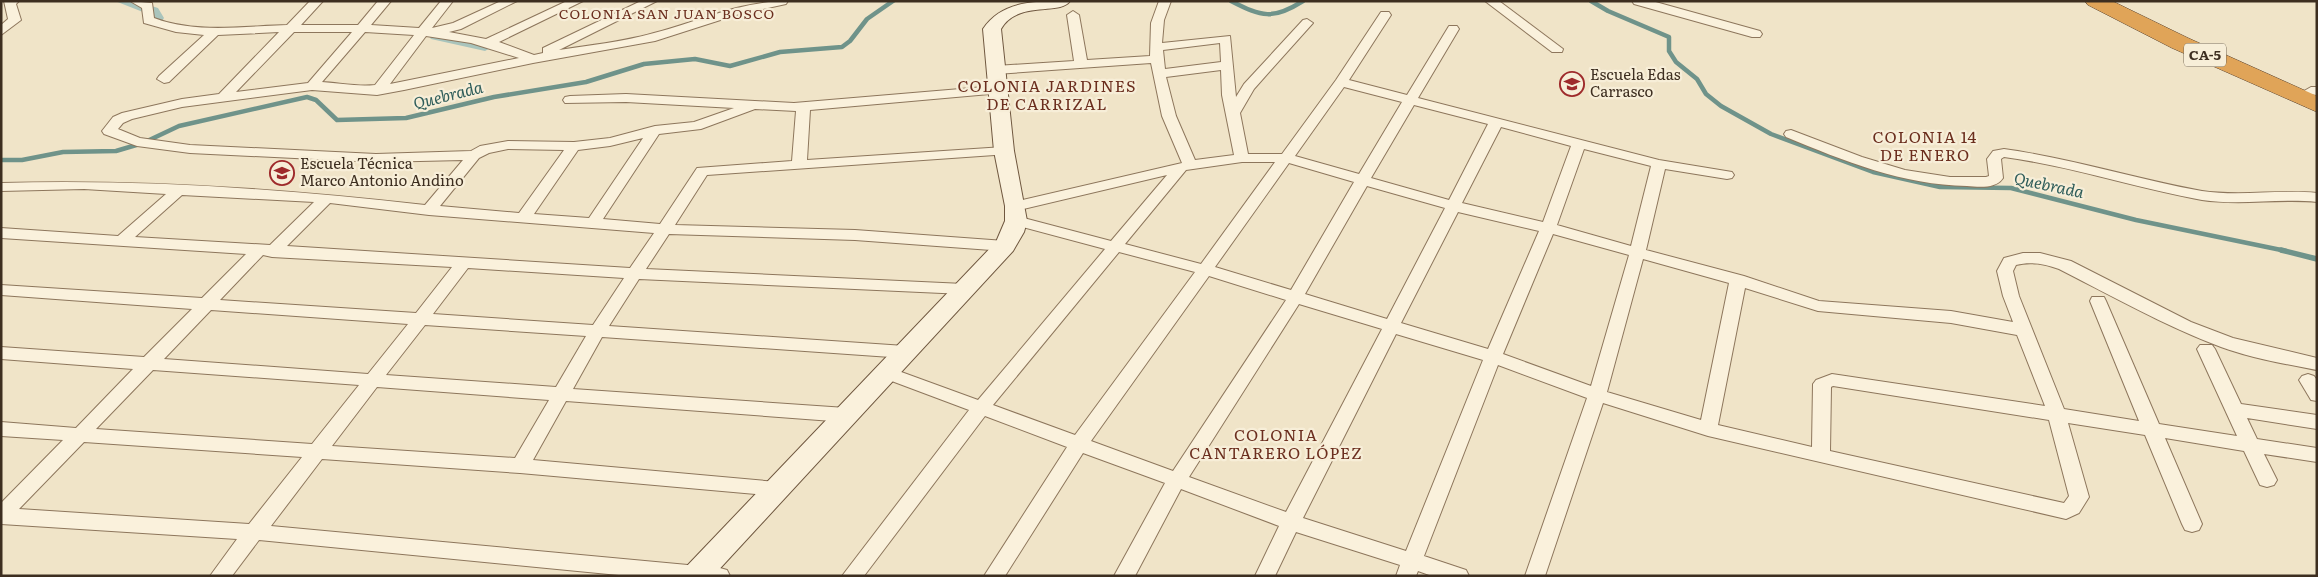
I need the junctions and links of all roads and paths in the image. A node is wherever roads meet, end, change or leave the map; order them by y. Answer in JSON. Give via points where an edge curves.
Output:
{"nodes":[{"id":1,"x":316,"y":1,"type":"edge"},
{"id":2,"x":385,"y":1,"type":"edge"},
{"id":3,"x":448,"y":1,"type":"edge"},
{"id":4,"x":511,"y":1,"type":"edge"},
{"id":5,"x":577,"y":1,"type":"edge"},
{"id":6,"x":651,"y":1,"type":"edge"},
{"id":7,"x":724,"y":1,"type":"edge"},
{"id":8,"x":757,"y":1,"type":"edge"},
{"id":9,"x":782,"y":1,"type":"edge"},
{"id":10,"x":1165,"y":1,"type":"edge"},
{"id":11,"x":1491,"y":1,"type":"edge"},
{"id":12,"x":1638,"y":1,"type":"edge"},
{"id":13,"x":2095,"y":1,"type":"edge"},
{"id":14,"x":2116,"y":1,"type":"edge"},
{"id":15,"x":9,"y":4,"type":"edge"},
{"id":16,"x":144,"y":6,"type":"edge"},
{"id":17,"x":1067,"y":8,"type":"edge"},
{"id":18,"x":738,"y":9,"type":"junction"},
{"id":19,"x":1384,"y":15,"type":"dead end"},
{"id":20,"x":1306,"y":23,"type":"dead end"},
{"id":21,"x":361,"y":27,"type":"junction"},
{"id":22,"x":290,"y":29,"type":"junction"},
{"id":23,"x":1453,"y":29,"type":"dead end"},
{"id":24,"x":216,"y":30,"type":"junction"},
{"id":25,"x":1,"y":31,"type":"edge"},
{"id":26,"x":426,"y":31,"type":"junction"},
{"id":27,"x":1756,"y":34,"type":"dead end"},
{"id":28,"x":485,"y":44,"type":"junction"},
{"id":29,"x":1557,"y":48,"type":"dead end"},
{"id":30,"x":1157,"y":53,"type":"junction"},
{"id":31,"x":532,"y":59,"type":"junction"},
{"id":32,"x":1081,"y":64,"type":"junction"},
{"id":33,"x":1228,"y":65,"type":"junction"},
{"id":34,"x":996,"y":70,"type":"junction"},
{"id":35,"x":1159,"y":74,"type":"junction"},
{"id":36,"x":164,"y":79,"type":"dead end"},
{"id":37,"x":1341,"y":82,"type":"junction"},
{"id":38,"x":312,"y":86,"type":"junction"},
{"id":39,"x":996,"y":90,"type":"junction"},
{"id":40,"x":378,"y":91,"type":"junction"},
{"id":41,"x":2315,"y":95,"type":"edge"},
{"id":42,"x":224,"y":97,"type":"junction"},
{"id":43,"x":1411,"y":98,"type":"junction"},
{"id":44,"x":570,"y":100,"type":"dead end"},
{"id":45,"x":755,"y":105,"type":"junction"},
{"id":46,"x":803,"y":106,"type":"junction"},
{"id":47,"x":1233,"y":113,"type":"junction"},
{"id":48,"x":1496,"y":123,"type":"junction"},
{"id":49,"x":655,"y":130,"type":"junction"},
{"id":50,"x":1791,"y":134,"type":"dead end"},
{"id":51,"x":1579,"y":143,"type":"junction"},
{"id":52,"x":574,"y":146,"type":"junction"},
{"id":53,"x":1004,"y":151,"type":"junction"},
{"id":54,"x":474,"y":155,"type":"junction"},
{"id":55,"x":1242,"y":158,"type":"junction"},
{"id":56,"x":1286,"y":158,"type":"junction"},
{"id":57,"x":1659,"y":164,"type":"junction"},
{"id":58,"x":799,"y":165,"type":"junction"},
{"id":59,"x":1186,"y":166,"type":"junction"},
{"id":60,"x":1727,"y":175,"type":"dead end"},
{"id":61,"x":1362,"y":179,"type":"junction"},
{"id":62,"x":1,"y":187,"type":"edge"},
{"id":63,"x":179,"y":190,"type":"junction"},
{"id":64,"x":326,"y":198,"type":"junction"},
{"id":65,"x":2317,"y":198,"type":"edge"},
{"id":66,"x":1454,"y":206,"type":"junction"},
{"id":67,"x":429,"y":210,"type":"junction"},
{"id":68,"x":1016,"y":214,"type":"junction"},
{"id":69,"x":524,"y":217,"type":"junction"},
{"id":70,"x":593,"y":223,"type":"junction"},
{"id":71,"x":1548,"y":228,"type":"junction"},
{"id":72,"x":663,"y":229,"type":"junction"},
{"id":73,"x":1,"y":234,"type":"edge"},
{"id":74,"x":122,"y":241,"type":"junction"},
{"id":75,"x":1004,"y":246,"type":"junction"},
{"id":76,"x":1116,"y":246,"type":"junction"},
{"id":77,"x":265,"y":252,"type":"junction"},
{"id":78,"x":1637,"y":253,"type":"junction"},
{"id":79,"x":464,"y":263,"type":"junction"},
{"id":80,"x":1206,"y":270,"type":"junction"},
{"id":81,"x":636,"y":274,"type":"junction"},
{"id":82,"x":1738,"y":280,"type":"junction"},
{"id":83,"x":964,"y":289,"type":"junction"},
{"id":84,"x":1,"y":290,"type":"edge"},
{"id":85,"x":1295,"y":298,"type":"junction"},
{"id":86,"x":2098,"y":301,"type":"dead end"},
{"id":87,"x":208,"y":304,"type":"junction"},
{"id":88,"x":419,"y":319,"type":"junction"},
{"id":89,"x":1392,"y":328,"type":"junction"},
{"id":90,"x":598,"y":330,"type":"junction"},
{"id":91,"x":2024,"y":330,"type":"junction"},
{"id":92,"x":2206,"y":349,"type":"dead end"},
{"id":93,"x":905,"y":352,"type":"junction"},
{"id":94,"x":1,"y":353,"type":"edge"},
{"id":95,"x":1493,"y":357,"type":"junction"},
{"id":96,"x":2317,"y":364,"type":"edge"},
{"id":97,"x":148,"y":365,"type":"junction"},
{"id":98,"x":886,"y":373,"type":"junction"},
{"id":99,"x":371,"y":380,"type":"junction"},
{"id":100,"x":562,"y":393,"type":"junction"},
{"id":101,"x":1597,"y":395,"type":"junction"},
{"id":102,"x":981,"y":408,"type":"junction"},
{"id":103,"x":2236,"y":410,"type":"junction"},
{"id":104,"x":846,"y":415,"type":"junction"},
{"id":105,"x":2057,"y":415,"type":"junction"},
{"id":106,"x":2317,"y":422,"type":"edge"},
{"id":107,"x":1,"y":429,"type":"edge"},
{"id":108,"x":1708,"y":429,"type":"junction"},
{"id":109,"x":2152,"y":431,"type":"junction"},
{"id":110,"x":79,"y":435,"type":"junction"},
{"id":111,"x":1080,"y":444,"type":"junction"},
{"id":112,"x":2253,"y":446,"type":"junction"},
{"id":113,"x":316,"y":451,"type":"junction"},
{"id":114,"x":2317,"y":455,"type":"edge"},
{"id":115,"x":1821,"y":456,"type":"junction"},
{"id":116,"x":520,"y":466,"type":"junction"},
{"id":117,"x":1178,"y":480,"type":"junction"},
{"id":118,"x":2267,"y":480,"type":"dead end"},
{"id":119,"x":777,"y":489,"type":"junction"},
{"id":120,"x":1291,"y":522,"type":"junction"},
{"id":121,"x":2192,"y":524,"type":"dead end"},
{"id":122,"x":254,"y":532,"type":"junction"},
{"id":123,"x":1409,"y":568,"type":"edge"},
{"id":124,"x":704,"y":575,"type":"edge"},
{"id":125,"x":220,"y":576,"type":"edge"},
{"id":126,"x":852,"y":576,"type":"edge"},
{"id":127,"x":994,"y":576,"type":"edge"},
{"id":128,"x":1124,"y":576,"type":"edge"},
{"id":129,"x":1266,"y":576,"type":"edge"},
{"id":130,"x":1459,"y":576,"type":"edge"},
{"id":131,"x":1535,"y":576,"type":"edge"}],
"edges":[{"from":1,"to":22,"type":"street"},
{"from":2,"to":21,"type":"street"},
{"from":3,"to":26,"type":"street"},
{"from":4,"to":26,"type":"street","via":[[457,26]]},
{"from":5,"to":28,"type":"street"},
{"from":6,"to":31,"type":"street"},
{"from":7,"to":18,"type":"street"},
{"from":8,"to":18,"type":"street"},
{"from":9,"to":18,"type":"street"},
{"from":10,"to":30,"type":"street","via":[[1156,22]]},
{"from":11,"to":29,"type":"street"},
{"from":12,"to":27,"type":"street"},
{"from":13,"to":41,"type":"highway","number":"CA-5","via":[[2180,43]]},
{"from":14,"to":41,"type":"highway","number":"CA-5"},
{"from":15,"to":25,"type":"street","via":[[15,20]]},
{"from":16,"to":24,"type":"street","via":[[148,20],[161,26]]},
{"from":17,"to":32,"type":"street"},
{"from":17,"to":34,"type":"street","via":[[1014,10],[999,18],[992,29]]},
{"from":18,"to":31,"type":"street","via":[[655,36]]},
{"from":19,"to":37,"type":"street"},
{"from":20,"to":47,"type":"street","via":[[1249,86]]},
{"from":21,"to":22,"type":"street"},
{"from":21,"to":26,"type":"street"},
{"from":21,"to":38,"type":"street"},
{"from":22,"to":24,"type":"street"},
{"from":22,"to":42,"type":"street"},
{"from":23,"to":43,"type":"street"},
{"from":24,"to":36,"type":"street"},
{"from":26,"to":28,"type":"street"},
{"from":26,"to":40,"type":"street"},
{"from":28,"to":31,"type":"street"},
{"from":30,"to":32,"type":"street"},
{"from":30,"to":33,"type":"street","via":[[1226,39]]},
{"from":30,"to":35,"type":"street"},
{"from":31,"to":40,"type":"street"},
{"from":32,"to":34,"type":"street"},
{"from":33,"to":35,"type":"street"},
{"from":33,"to":47,"type":"street"},
{"from":34,"to":39,"type":"street"},
{"from":35,"to":59,"type":"street"},
{"from":37,"to":43,"type":"street"},
{"from":37,"to":56,"type":"street"},
{"from":38,"to":40,"type":"street"},
{"from":38,"to":42,"type":"street"},
{"from":39,"to":46,"type":"street"},
{"from":39,"to":53,"type":"street"},
{"from":42,"to":54,"type":"street","via":[[127,116],[118,120],[110,131],[137,142],[190,150],[376,158]]},
{"from":43,"to":48,"type":"street"},
{"from":43,"to":61,"type":"street"},
{"from":44,"to":45,"type":"street","via":[[626,98]]},
{"from":45,"to":46,"type":"street"},
{"from":45,"to":49,"type":"street","via":[[696,126]]},
{"from":46,"to":58,"type":"street"},
{"from":47,"to":55,"type":"street"},
{"from":48,"to":51,"type":"street"},
{"from":48,"to":66,"type":"street"},
{"from":49,"to":52,"type":"street","via":[[610,142]]},
{"from":49,"to":70,"type":"street"},
{"from":50,"to":65,"type":"street","via":[[1852,160],[1956,183],[1991,182],[1996,178],[1994,159],[2004,152],[2090,168],[2203,195],[2230,198],[2300,195]]},
{"from":51,"to":57,"type":"street"},
{"from":51,"to":71,"type":"street"},
{"from":52,"to":54,"type":"street","via":[[508,145],[485,149]]},
{"from":52,"to":69,"type":"street"},
{"from":53,"to":58,"type":"street"},
{"from":53,"to":68,"type":"street"},
{"from":54,"to":67,"type":"street"},
{"from":55,"to":56,"type":"street"},
{"from":55,"to":59,"type":"street"},
{"from":56,"to":61,"type":"street"},
{"from":56,"to":80,"type":"street"},
{"from":57,"to":60,"type":"street"},
{"from":57,"to":78,"type":"street"},
{"from":58,"to":72,"type":"street","via":[[702,171]]},
{"from":59,"to":68,"type":"street"},
{"from":59,"to":76,"type":"street"},
{"from":61,"to":66,"type":"street"},
{"from":61,"to":85,"type":"street"},
{"from":62,"to":63,"type":"street","via":[[84,185]]},
{"from":63,"to":64,"type":"street"},
{"from":63,"to":74,"type":"street"},
{"from":64,"to":67,"type":"street"},
{"from":64,"to":77,"type":"street"},
{"from":66,"to":71,"type":"street"},
{"from":66,"to":89,"type":"street"},
{"from":67,"to":69,"type":"street"},
{"from":68,"to":75,"type":"street","via":[[1013,232]]},
{"from":68,"to":76,"type":"street"},
{"from":69,"to":70,"type":"street"},
{"from":70,"to":72,"type":"street"},
{"from":71,"to":78,"type":"street"},
{"from":71,"to":95,"type":"street"},
{"from":72,"to":75,"type":"street","via":[[855,235]]},
{"from":72,"to":81,"type":"street"},
{"from":73,"to":74,"type":"street"},
{"from":74,"to":77,"type":"street"},
{"from":75,"to":83,"type":"street"},
{"from":76,"to":80,"type":"street"},
{"from":76,"to":102,"type":"street"},
{"from":77,"to":79,"type":"street"},
{"from":77,"to":87,"type":"street"},
{"from":78,"to":82,"type":"street"},
{"from":78,"to":101,"type":"street"},
{"from":79,"to":81,"type":"street"},
{"from":79,"to":88,"type":"street"},
{"from":80,"to":85,"type":"street"},
{"from":80,"to":111,"type":"street"},
{"from":81,"to":83,"type":"street"},
{"from":81,"to":90,"type":"street"},
{"from":82,"to":91,"type":"street","via":[[1831,308],[1951,317]]},
{"from":82,"to":108,"type":"street"},
{"from":83,"to":93,"type":"street"},
{"from":84,"to":87,"type":"street"},
{"from":85,"to":89,"type":"street"},
{"from":85,"to":117,"type":"street"},
{"from":86,"to":109,"type":"street"},
{"from":87,"to":88,"type":"street"},
{"from":87,"to":97,"type":"street"},
{"from":88,"to":90,"type":"street"},
{"from":88,"to":99,"type":"street"},
{"from":89,"to":95,"type":"street"},
{"from":89,"to":120,"type":"street"},
{"from":90,"to":93,"type":"street"},
{"from":90,"to":100,"type":"street"},
{"from":91,"to":96,"type":"street","via":[[2004,271],[2010,262],[2040,258],[2064,265],[2177,322],[2228,343]]},
{"from":91,"to":105,"type":"street"},
{"from":92,"to":103,"type":"street"},
{"from":93,"to":98,"type":"street"},
{"from":94,"to":97,"type":"street"},
{"from":95,"to":101,"type":"street"},
{"from":95,"to":123,"type":"street"},
{"from":97,"to":99,"type":"street"},
{"from":97,"to":110,"type":"street"},
{"from":98,"to":102,"type":"street"},
{"from":98,"to":104,"type":"street"},
{"from":99,"to":100,"type":"street"},
{"from":99,"to":113,"type":"street"},
{"from":100,"to":104,"type":"street"},
{"from":100,"to":116,"type":"street"},
{"from":101,"to":108,"type":"street"},
{"from":101,"to":131,"type":"street"},
{"from":102,"to":111,"type":"street"},
{"from":102,"to":126,"type":"street"},
{"from":103,"to":106,"type":"street"},
{"from":103,"to":112,"type":"street"},
{"from":104,"to":119,"type":"street"},
{"from":105,"to":109,"type":"street"},
{"from":105,"to":115,"type":"street","via":[[1832,380],[1822,384]]},
{"from":105,"to":115,"type":"street","via":[[2080,497],[2066,511]]},
{"from":107,"to":110,"type":"street"},
{"from":108,"to":115,"type":"street"},
{"from":109,"to":112,"type":"street"},
{"from":109,"to":121,"type":"street"},
{"from":110,"to":113,"type":"street"},
{"from":110,"to":122,"type":"street","via":[[1,516]]},
{"from":111,"to":117,"type":"street"},
{"from":111,"to":127,"type":"street"},
{"from":112,"to":114,"type":"street"},
{"from":112,"to":118,"type":"street"},
{"from":113,"to":116,"type":"street"},
{"from":113,"to":122,"type":"street"},
{"from":116,"to":119,"type":"street"},
{"from":117,"to":120,"type":"street"},
{"from":117,"to":128,"type":"street"},
{"from":119,"to":124,"type":"street"},
{"from":120,"to":123,"type":"street"},
{"from":120,"to":129,"type":"street"},
{"from":122,"to":124,"type":"street"},
{"from":122,"to":125,"type":"street"},
{"from":123,"to":130,"type":"street"}]}
